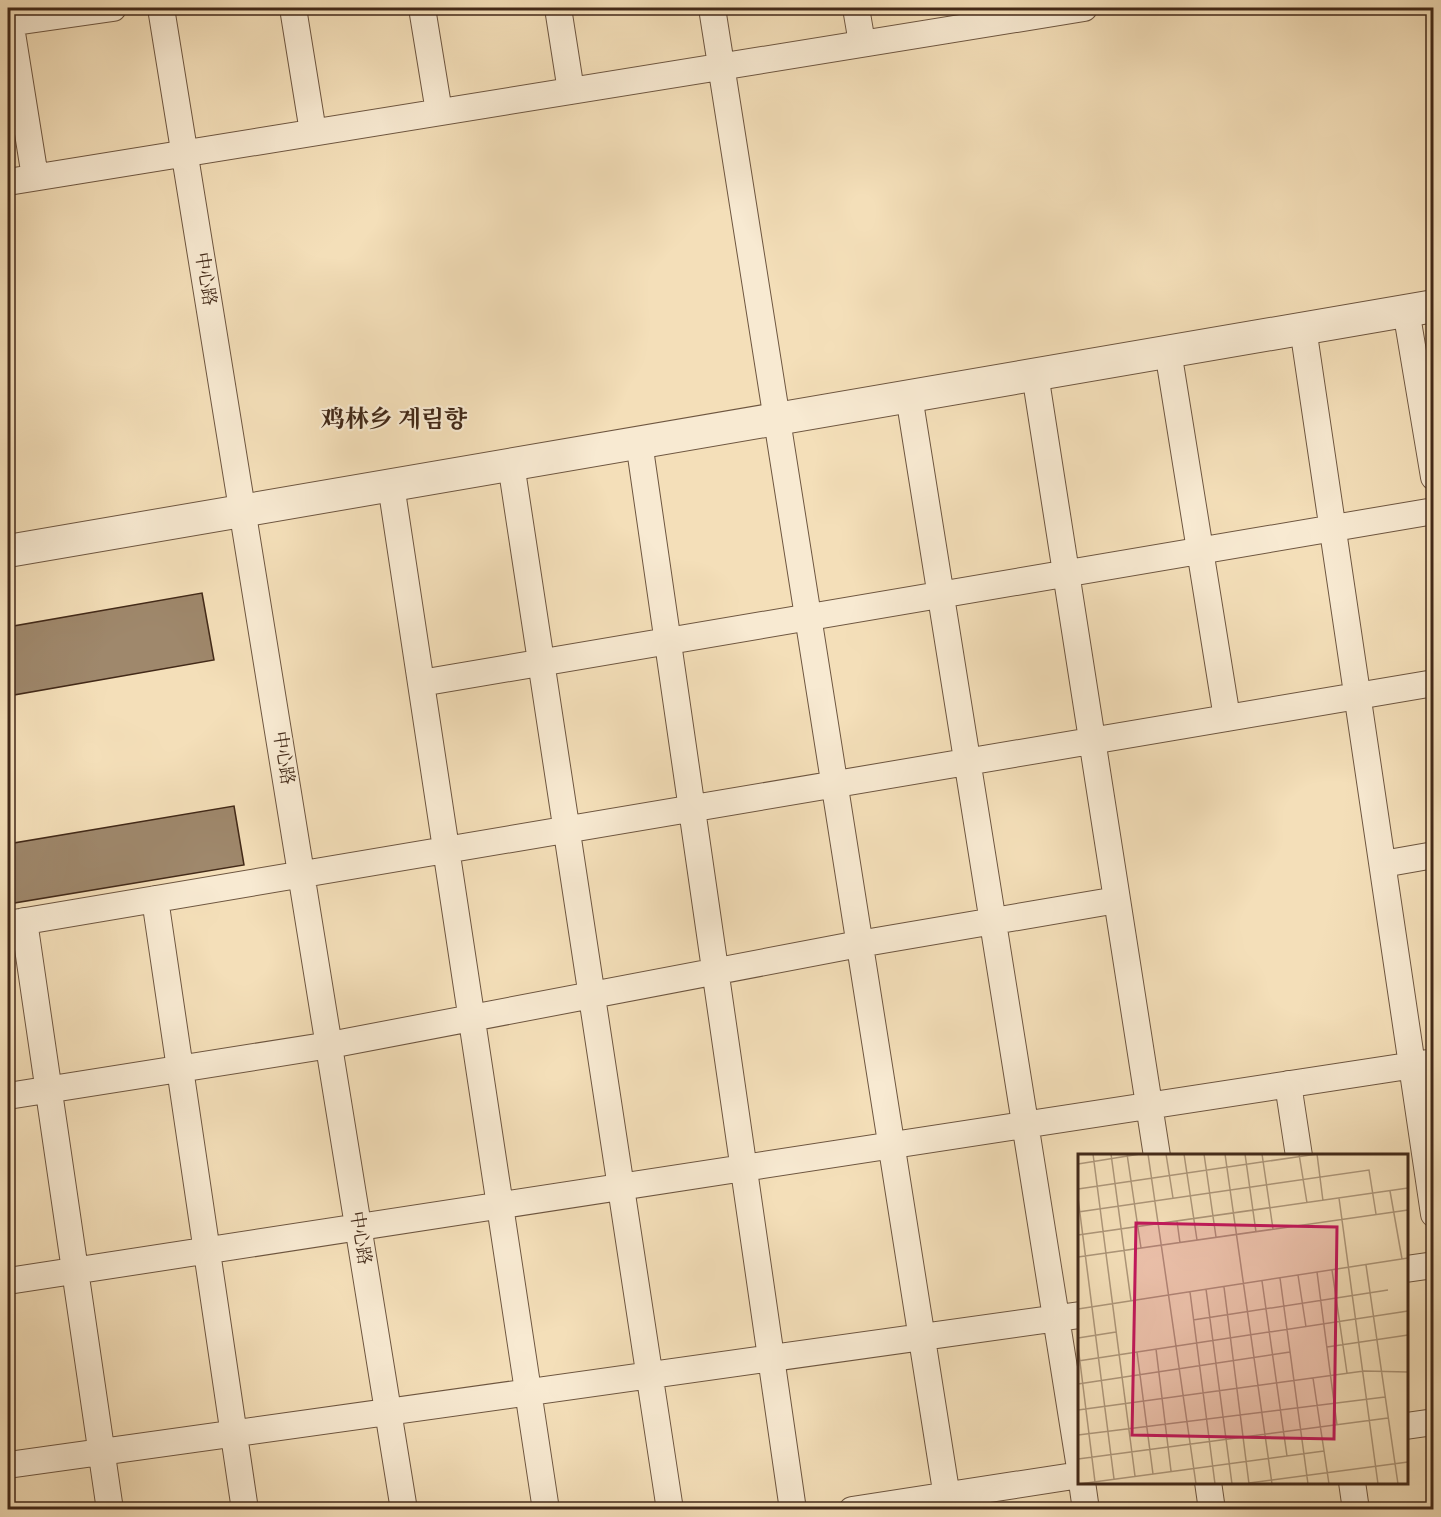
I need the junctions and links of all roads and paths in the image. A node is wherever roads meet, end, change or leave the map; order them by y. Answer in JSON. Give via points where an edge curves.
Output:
{"nodes":[{"id":1,"x":113,"y":8,"type":"edge"},
{"id":2,"x":161,"y":8,"type":"edge"},
{"id":3,"x":293,"y":8,"type":"edge"},
{"id":4,"x":422,"y":8,"type":"edge"},
{"id":5,"x":558,"y":8,"type":"edge"},
{"id":6,"x":712,"y":8,"type":"edge"},
{"id":7,"x":856,"y":8,"type":"edge"},
{"id":8,"x":1084,"y":8,"type":"edge"},
{"id":9,"x":977,"y":16,"type":"edge"},
{"id":10,"x":9,"y":18,"type":"edge"},
{"id":11,"x":862,"y":43,"type":"junction"},
{"id":12,"x":721,"y":66,"type":"junction"},
{"id":13,"x":571,"y":90,"type":"junction"},
{"id":14,"x":439,"y":112,"type":"junction"},
{"id":15,"x":313,"y":132,"type":"junction"},
{"id":16,"x":185,"y":152,"type":"junction"},
{"id":17,"x":35,"y":177,"type":"junction"},
{"id":18,"x":8,"y":182,"type":"edge"},
{"id":19,"x":1420,"y":308,"type":"edge"},
{"id":20,"x":1303,"y":328,"type":"junction"},
{"id":21,"x":1168,"y":351,"type":"junction"},
{"id":22,"x":1035,"y":374,"type":"junction"},
{"id":23,"x":909,"y":396,"type":"junction"},
{"id":24,"x":777,"y":419,"type":"junction"},
{"id":25,"x":639,"y":442,"type":"junction"},
{"id":26,"x":511,"y":464,"type":"junction"},
{"id":27,"x":1434,"y":477,"type":"edge"},
{"id":28,"x":391,"y":485,"type":"junction"},
{"id":29,"x":244,"y":510,"type":"junction"},
{"id":30,"x":1434,"y":511,"type":"edge"},
{"id":31,"x":1333,"y":528,"type":"junction"},
{"id":32,"x":8,"y":550,"type":"edge"},
{"id":33,"x":1200,"y":551,"type":"junction"},
{"id":34,"x":1066,"y":573,"type":"junction"},
{"id":35,"x":941,"y":595,"type":"junction"},
{"id":36,"x":808,"y":617,"type":"junction"},
{"id":37,"x":668,"y":641,"type":"junction"},
{"id":38,"x":541,"y":663,"type":"junction"},
{"id":39,"x":421,"y":682,"type":"junction"},
{"id":40,"x":1434,"y":683,"type":"edge"},
{"id":41,"x":1358,"y":696,"type":"junction"},
{"id":42,"x":1227,"y":718,"type":"junction"},
{"id":43,"x":1092,"y":741,"type":"junction"},
{"id":44,"x":968,"y":762,"type":"junction"},
{"id":45,"x":834,"y":785,"type":"junction"},
{"id":46,"x":692,"y":808,"type":"junction"},
{"id":47,"x":567,"y":829,"type":"junction"},
{"id":48,"x":447,"y":850,"type":"junction"},
{"id":49,"x":1434,"y":855,"type":"edge"},
{"id":50,"x":1383,"y":864,"type":"junction"},
{"id":51,"x":303,"y":874,"type":"junction"},
{"id":52,"x":155,"y":899,"type":"junction"},
{"id":53,"x":1117,"y":900,"type":"junction"},
{"id":54,"x":993,"y":921,"type":"junction"},
{"id":55,"x":16,"y":922,"type":"edge"},
{"id":56,"x":859,"y":944,"type":"junction"},
{"id":57,"x":715,"y":972,"type":"junction"},
{"id":58,"x":592,"y":995,"type":"junction"},
{"id":59,"x":472,"y":1018,"type":"junction"},
{"id":60,"x":330,"y":1045,"type":"junction"},
{"id":61,"x":1423,"y":1064,"type":"edge"},
{"id":62,"x":180,"y":1068,"type":"junction"},
{"id":63,"x":1288,"y":1084,"type":"junction"},
{"id":64,"x":49,"y":1090,"type":"junction"},
{"id":65,"x":8,"y":1096,"type":"edge"},
{"id":66,"x":1149,"y":1106,"type":"junction"},
{"id":67,"x":1026,"y":1125,"type":"junction"},
{"id":68,"x":891,"y":1145,"type":"junction"},
{"id":69,"x":1157,"y":1154,"type":"edge"},
{"id":70,"x":1299,"y":1154,"type":"edge"},
{"id":71,"x":744,"y":1168,"type":"junction"},
{"id":72,"x":621,"y":1187,"type":"junction"},
{"id":73,"x":500,"y":1205,"type":"junction"},
{"id":74,"x":1434,"y":1214,"type":"edge"},
{"id":75,"x":359,"y":1227,"type":"junction"},
{"id":76,"x":207,"y":1250,"type":"junction"},
{"id":77,"x":1434,"y":1265,"type":"edge"},
{"id":78,"x":1408,"y":1269,"type":"edge"},
{"id":79,"x":75,"y":1271,"type":"junction"},
{"id":80,"x":8,"y":1281,"type":"edge"},
{"id":81,"x":1068,"y":1317,"type":"edge"},
{"id":82,"x":921,"y":1337,"type":"junction"},
{"id":83,"x":771,"y":1358,"type":"junction"},
{"id":84,"x":649,"y":1375,"type":"junction"},
{"id":85,"x":528,"y":1392,"type":"junction"},
{"id":86,"x":388,"y":1412,"type":"junction"},
{"id":87,"x":1434,"y":1422,"type":"edge"},
{"id":88,"x":1408,"y":1426,"type":"edge"},
{"id":89,"x":234,"y":1433,"type":"junction"},
{"id":90,"x":1078,"y":1443,"type":"edge"},
{"id":91,"x":102,"y":1452,"type":"junction"},
{"id":92,"x":8,"y":1465,"type":"edge"},
{"id":93,"x":1078,"y":1475,"type":"edge"},
{"id":94,"x":1082,"y":1484,"type":"edge"},
{"id":95,"x":1208,"y":1484,"type":"edge"},
{"id":96,"x":1352,"y":1484,"type":"edge"},
{"id":97,"x":948,"y":1502,"type":"edge"},
{"id":98,"x":110,"y":1509,"type":"edge"},
{"id":99,"x":245,"y":1509,"type":"edge"},
{"id":100,"x":404,"y":1509,"type":"edge"},
{"id":101,"x":546,"y":1509,"type":"edge"},
{"id":102,"x":670,"y":1509,"type":"edge"},
{"id":103,"x":793,"y":1509,"type":"edge"},
{"id":104,"x":852,"y":1509,"type":"edge"},
{"id":105,"x":1086,"y":1509,"type":"edge"},
{"id":106,"x":1212,"y":1509,"type":"edge"},
{"id":107,"x":1356,"y":1509,"type":"edge"}],
"edges":[{"from":1,"to":10,"type":"street"},
{"from":2,"to":16,"type":"street","name":"中心路"},
{"from":3,"to":15,"type":"street"},
{"from":4,"to":14,"type":"street"},
{"from":5,"to":13,"type":"street"},
{"from":6,"to":12,"type":"street"},
{"from":7,"to":11,"type":"street"},
{"from":8,"to":9,"type":"street"},
{"from":9,"to":11,"type":"street"},
{"from":10,"to":17,"type":"street"},
{"from":11,"to":12,"type":"street"},
{"from":12,"to":13,"type":"street"},
{"from":12,"to":24,"type":"street"},
{"from":13,"to":14,"type":"street"},
{"from":14,"to":15,"type":"street"},
{"from":15,"to":16,"type":"street"},
{"from":16,"to":17,"type":"street"},
{"from":16,"to":29,"type":"street","name":"中心路"},
{"from":17,"to":18,"type":"street"},
{"from":19,"to":20,"type":"street"},
{"from":19,"to":27,"type":"street"},
{"from":20,"to":21,"type":"street"},
{"from":20,"to":31,"type":"street"},
{"from":21,"to":22,"type":"street"},
{"from":21,"to":33,"type":"street"},
{"from":22,"to":23,"type":"street"},
{"from":22,"to":34,"type":"street"},
{"from":23,"to":24,"type":"street"},
{"from":23,"to":35,"type":"street"},
{"from":24,"to":25,"type":"street"},
{"from":24,"to":36,"type":"street"},
{"from":25,"to":26,"type":"street"},
{"from":25,"to":37,"type":"street"},
{"from":26,"to":28,"type":"street"},
{"from":26,"to":38,"type":"street"},
{"from":28,"to":29,"type":"street"},
{"from":28,"to":39,"type":"street"},
{"from":29,"to":32,"type":"street"},
{"from":29,"to":51,"type":"street","name":"中心路"},
{"from":30,"to":31,"type":"street"},
{"from":31,"to":33,"type":"street"},
{"from":31,"to":41,"type":"street"},
{"from":33,"to":34,"type":"street"},
{"from":33,"to":42,"type":"street"},
{"from":34,"to":35,"type":"street"},
{"from":34,"to":43,"type":"street"},
{"from":35,"to":36,"type":"street"},
{"from":35,"to":44,"type":"street"},
{"from":36,"to":37,"type":"street"},
{"from":36,"to":45,"type":"street"},
{"from":37,"to":38,"type":"street"},
{"from":37,"to":46,"type":"street"},
{"from":38,"to":39,"type":"street"},
{"from":38,"to":47,"type":"street"},
{"from":39,"to":48,"type":"street"},
{"from":40,"to":41,"type":"street"},
{"from":41,"to":42,"type":"street"},
{"from":41,"to":50,"type":"street"},
{"from":42,"to":43,"type":"street"},
{"from":43,"to":44,"type":"street"},
{"from":43,"to":53,"type":"street"},
{"from":44,"to":45,"type":"street"},
{"from":44,"to":54,"type":"street"},
{"from":45,"to":46,"type":"street"},
{"from":45,"to":56,"type":"street"},
{"from":46,"to":47,"type":"street"},
{"from":46,"to":57,"type":"street"},
{"from":47,"to":48,"type":"street"},
{"from":47,"to":58,"type":"street"},
{"from":48,"to":51,"type":"street"},
{"from":48,"to":59,"type":"street"},
{"from":49,"to":50,"type":"street"},
{"from":50,"to":61,"type":"street"},
{"from":51,"to":52,"type":"street"},
{"from":51,"to":60,"type":"street","name":"中心路"},
{"from":52,"to":55,"type":"street"},
{"from":52,"to":62,"type":"street"},
{"from":53,"to":54,"type":"street"},
{"from":53,"to":66,"type":"street"},
{"from":54,"to":56,"type":"street"},
{"from":54,"to":67,"type":"street"},
{"from":55,"to":64,"type":"street"},
{"from":56,"to":57,"type":"street"},
{"from":56,"to":68,"type":"street"},
{"from":57,"to":58,"type":"street"},
{"from":57,"to":71,"type":"street"},
{"from":58,"to":59,"type":"street"},
{"from":58,"to":72,"type":"street"},
{"from":59,"to":60,"type":"street"},
{"from":59,"to":73,"type":"street"},
{"from":60,"to":62,"type":"street"},
{"from":60,"to":75,"type":"street","name":"中心路"},
{"from":61,"to":63,"type":"street"},
{"from":61,"to":74,"type":"street"},
{"from":62,"to":64,"type":"street"},
{"from":62,"to":76,"type":"street"},
{"from":63,"to":66,"type":"street"},
{"from":63,"to":70,"type":"street"},
{"from":64,"to":65,"type":"street"},
{"from":64,"to":79,"type":"street"},
{"from":66,"to":67,"type":"street"},
{"from":66,"to":69,"type":"street"},
{"from":67,"to":68,"type":"street"},
{"from":67,"to":81,"type":"street"},
{"from":68,"to":71,"type":"street"},
{"from":68,"to":82,"type":"street"},
{"from":71,"to":72,"type":"street"},
{"from":71,"to":83,"type":"street"},
{"from":72,"to":73,"type":"street"},
{"from":72,"to":84,"type":"street"},
{"from":73,"to":75,"type":"street"},
{"from":73,"to":85,"type":"street"},
{"from":75,"to":76,"type":"street"},
{"from":75,"to":86,"type":"street","name":"中心路"},
{"from":76,"to":79,"type":"street"},
{"from":76,"to":89,"type":"street"},
{"from":77,"to":78,"type":"street"},
{"from":79,"to":80,"type":"street"},
{"from":79,"to":91,"type":"street"},
{"from":81,"to":82,"type":"street"},
{"from":81,"to":90,"type":"street"},
{"from":82,"to":83,"type":"street"},
{"from":82,"to":97,"type":"street"},
{"from":83,"to":84,"type":"street"},
{"from":83,"to":103,"type":"street"},
{"from":84,"to":85,"type":"street"},
{"from":84,"to":102,"type":"street"},
{"from":85,"to":86,"type":"street"},
{"from":85,"to":101,"type":"street"},
{"from":86,"to":89,"type":"street"},
{"from":86,"to":100,"type":"street","name":"中心路"},
{"from":87,"to":88,"type":"street"},
{"from":89,"to":91,"type":"street"},
{"from":89,"to":99,"type":"street"},
{"from":91,"to":92,"type":"street"},
{"from":91,"to":98,"type":"street"},
{"from":93,"to":97,"type":"street"},
{"from":94,"to":105,"type":"street"},
{"from":95,"to":106,"type":"street"},
{"from":96,"to":107,"type":"street"},
{"from":97,"to":104,"type":"street"}]}
